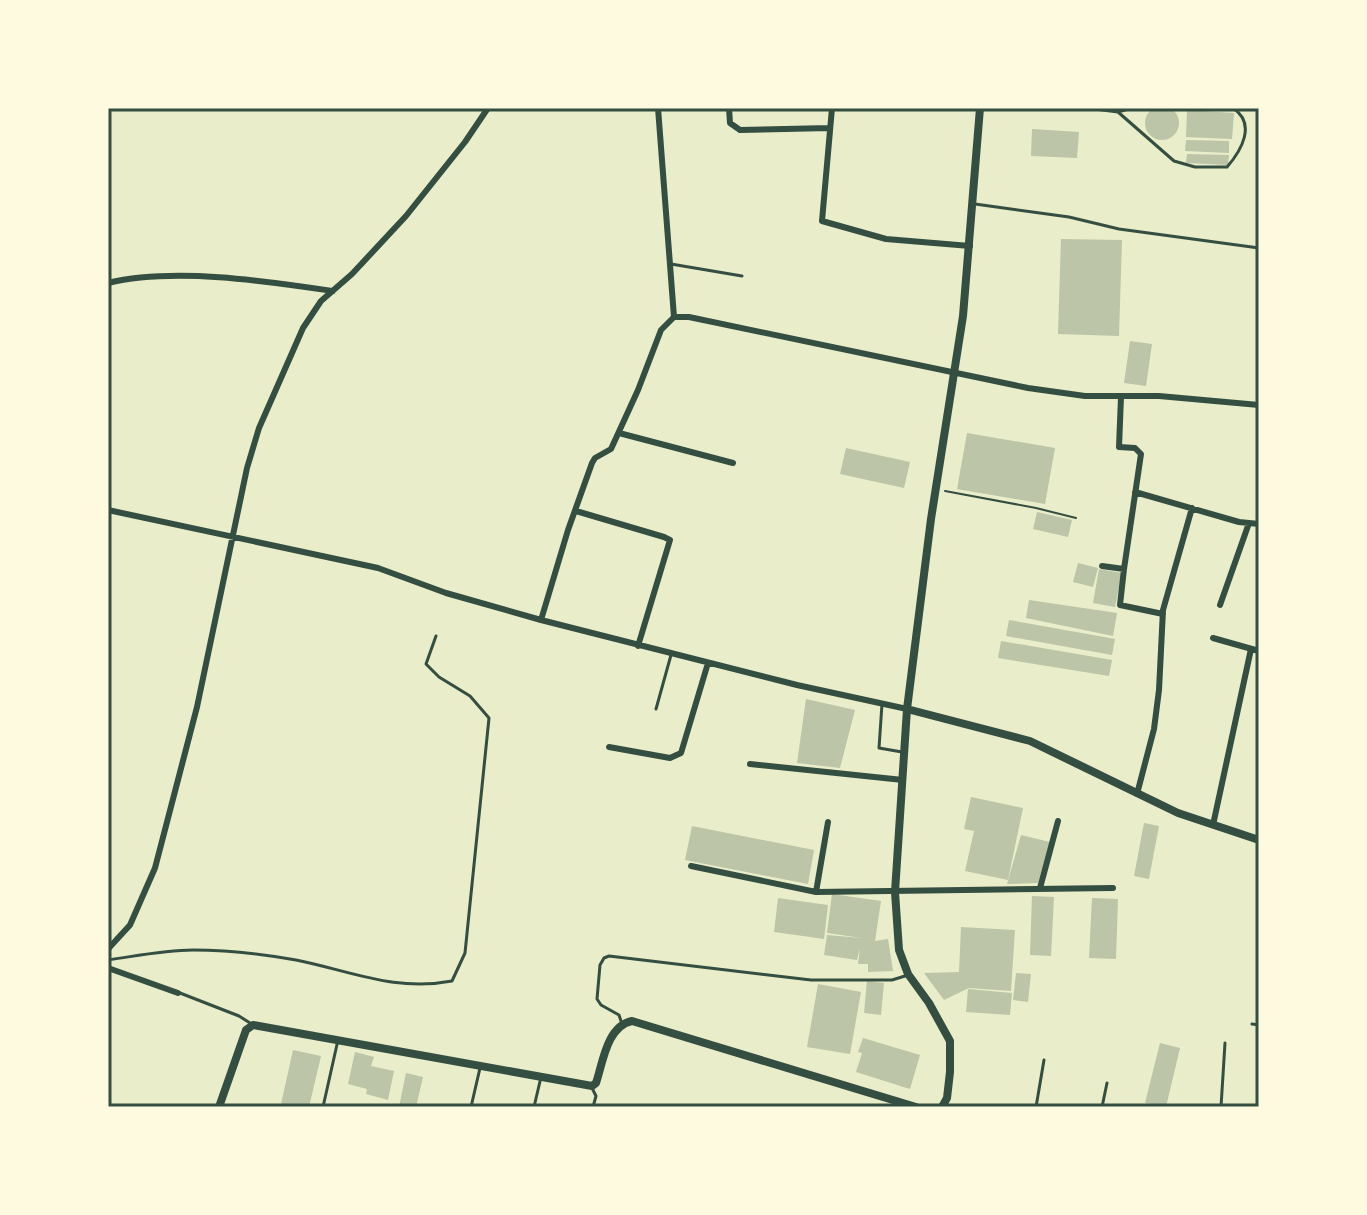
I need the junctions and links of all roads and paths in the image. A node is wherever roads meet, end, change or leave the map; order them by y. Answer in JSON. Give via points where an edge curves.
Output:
{"nodes":[{"id":1,"x":488,"y":108,"type":"edge"},
{"id":2,"x":658,"y":108,"type":"edge"},
{"id":3,"x":729,"y":108,"type":"edge"},
{"id":4,"x":832,"y":108,"type":"edge"},
{"id":5,"x":980,"y":108,"type":"edge"},
{"id":6,"x":1087,"y":108,"type":"edge"},
{"id":7,"x":1132,"y":108,"type":"edge"},
{"id":8,"x":1233,"y":108,"type":"edge"},
{"id":9,"x":1118,"y":112,"type":"junction"},
{"id":10,"x":830,"y":128,"type":"junction"},
{"id":11,"x":973,"y":204,"type":"junction"},
{"id":12,"x":970,"y":246,"type":"junction"},
{"id":13,"x":1259,"y":248,"type":"edge"},
{"id":14,"x":671,"y":264,"type":"junction"},
{"id":15,"x":742,"y":276,"type":"dead end"},
{"id":16,"x":108,"y":283,"type":"edge"},
{"id":17,"x":333,"y":291,"type":"junction"},
{"id":18,"x":674,"y":317,"type":"junction"},
{"id":19,"x":955,"y":373,"type":"junction"},
{"id":20,"x":1121,"y":397,"type":"junction"},
{"id":21,"x":1259,"y":405,"type":"edge"},
{"id":22,"x":619,"y":433,"type":"junction"},
{"id":23,"x":733,"y":463,"type":"dead end"},
{"id":24,"x":936,"y":489,"type":"junction"},
{"id":25,"x":1135,"y":492,"type":"junction"},
{"id":26,"x":1192,"y":508,"type":"junction"},
{"id":27,"x":108,"y":510,"type":"edge"},
{"id":28,"x":576,"y":511,"type":"junction"},
{"id":29,"x":1076,"y":518,"type":"dead end"},
{"id":30,"x":1249,"y":523,"type":"junction"},
{"id":31,"x":1259,"y":524,"type":"edge"},
{"id":32,"x":231,"y":537,"type":"junction"},
{"id":33,"x":1102,"y":566,"type":"dead end"},
{"id":34,"x":1124,"y":569,"type":"junction"},
{"id":35,"x":1220,"y":605,"type":"dead end"},
{"id":36,"x":1163,"y":614,"type":"junction"},
{"id":37,"x":541,"y":620,"type":"junction"},
{"id":38,"x":436,"y":636,"type":"dead end"},
{"id":39,"x":1213,"y":638,"type":"dead end"},
{"id":40,"x":638,"y":646,"type":"junction"},
{"id":41,"x":1255,"y":650,"type":"edge"},
{"id":42,"x":671,"y":654,"type":"junction"},
{"id":43,"x":708,"y":663,"type":"junction"},
{"id":44,"x":882,"y":704,"type":"junction"},
{"id":45,"x":656,"y":709,"type":"dead end"},
{"id":46,"x":907,"y":709,"type":"junction"},
{"id":47,"x":609,"y":747,"type":"dead end"},
{"id":48,"x":905,"y":752,"type":"junction"},
{"id":49,"x":750,"y":764,"type":"dead end"},
{"id":50,"x":903,"y":780,"type":"junction"},
{"id":51,"x":1136,"y":794,"type":"junction"},
{"id":52,"x":1058,"y":821,"type":"dead end"},
{"id":53,"x":828,"y":822,"type":"dead end"},
{"id":54,"x":1213,"y":825,"type":"junction"},
{"id":55,"x":1259,"y":840,"type":"edge"},
{"id":56,"x":691,"y":866,"type":"dead end"},
{"id":57,"x":1040,"y":888,"type":"junction"},
{"id":58,"x":1113,"y":888,"type":"dead end"},
{"id":59,"x":816,"y":892,"type":"junction"},
{"id":60,"x":895,"y":892,"type":"junction"},
{"id":61,"x":108,"y":949,"type":"edge"},
{"id":62,"x":108,"y":960,"type":"edge"},
{"id":63,"x":108,"y":968,"type":"edge"},
{"id":64,"x":908,"y":974,"type":"junction"},
{"id":65,"x":178,"y":993,"type":"joint"},
{"id":66,"x":622,"y":1024,"type":"junction"},
{"id":67,"x":1252,"y":1024,"type":"dead end"},
{"id":68,"x":253,"y":1025,"type":"junction"},
{"id":69,"x":1259,"y":1025,"type":"edge"},
{"id":70,"x":338,"y":1040,"type":"junction"},
{"id":71,"x":1225,"y":1043,"type":"dead end"},
{"id":72,"x":1044,"y":1060,"type":"dead end"},
{"id":73,"x":480,"y":1068,"type":"junction"},
{"id":74,"x":541,"y":1077,"type":"junction"},
{"id":75,"x":1107,"y":1083,"type":"dead end"},
{"id":76,"x":592,"y":1086,"type":"junction"},
{"id":77,"x":219,"y":1107,"type":"edge"},
{"id":78,"x":323,"y":1107,"type":"edge"},
{"id":79,"x":471,"y":1107,"type":"edge"},
{"id":80,"x":534,"y":1107,"type":"edge"},
{"id":81,"x":593,"y":1107,"type":"edge"},
{"id":82,"x":916,"y":1107,"type":"edge"},
{"id":83,"x":942,"y":1107,"type":"edge"},
{"id":84,"x":1036,"y":1107,"type":"edge"},
{"id":85,"x":1102,"y":1107,"type":"edge"},
{"id":86,"x":1176,"y":1107,"type":"edge"},
{"id":87,"x":1194,"y":1107,"type":"edge"},
{"id":88,"x":1221,"y":1107,"type":"edge"}],
"edges":[{"from":1,"to":17,"type":"street","via":[[406,216]]},
{"from":2,"to":14,"type":"street"},
{"from":3,"to":10,"type":"street","via":[[730,123],[740,130]]},
{"from":4,"to":10,"type":"street"},
{"from":5,"to":11,"type":"street"},
{"from":6,"to":9,"type":"lane"},
{"from":7,"to":9,"type":"lane"},
{"from":8,"to":9,"type":"lane","via":[[1245,126],[1243,148],[1227,167],[1174,161]]},
{"from":10,"to":12,"type":"street","via":[[822,221],[886,239]]},
{"from":11,"to":12,"type":"street"},
{"from":11,"to":13,"type":"lane"},
{"from":12,"to":19,"type":"street"},
{"from":14,"to":15,"type":"lane"},
{"from":14,"to":18,"type":"street"},
{"from":16,"to":17,"type":"street","via":[[147,275]]},
{"from":17,"to":32,"type":"street","via":[[303,328],[259,428]]},
{"from":18,"to":19,"type":"street"},
{"from":18,"to":22,"type":"street","via":[[661,330]]},
{"from":19,"to":20,"type":"street","via":[[1071,394]]},
{"from":19,"to":24,"type":"street"},
{"from":20,"to":21,"type":"street"},
{"from":20,"to":25,"type":"street","via":[[1119,447],[1141,454]]},
{"from":22,"to":23,"type":"street"},
{"from":22,"to":28,"type":"street","via":[[611,449],[592,463]]},
{"from":24,"to":29,"type":"path"},
{"from":24,"to":46,"type":"street"},
{"from":25,"to":26,"type":"street"},
{"from":25,"to":34,"type":"street"},
{"from":26,"to":30,"type":"street"},
{"from":26,"to":36,"type":"street"},
{"from":27,"to":32,"type":"street"},
{"from":28,"to":37,"type":"street"},
{"from":28,"to":40,"type":"street","via":[[670,540]]},
{"from":30,"to":31,"type":"street"},
{"from":30,"to":35,"type":"street"},
{"from":32,"to":37,"type":"street","via":[[378,568]]},
{"from":32,"to":61,"type":"street","via":[[197,707],[155,868],[130,925]]},
{"from":33,"to":34,"type":"street"},
{"from":34,"to":36,"type":"street","via":[[1120,605]]},
{"from":36,"to":51,"type":"street","via":[[1154,729]]},
{"from":37,"to":40,"type":"street"},
{"from":38,"to":62,"type":"lane","via":[[426,664],[470,696],[489,718],[465,953],[452,981],[397,985],[296,960],[230,952],[191,950]]},
{"from":39,"to":41,"type":"street"},
{"from":40,"to":42,"type":"street"},
{"from":41,"to":54,"type":"street"},
{"from":42,"to":43,"type":"street"},
{"from":42,"to":45,"type":"lane"},
{"from":43,"to":44,"type":"street"},
{"from":43,"to":47,"type":"street","via":[[678,756]]},
{"from":44,"to":46,"type":"street"},
{"from":44,"to":48,"type":"lane","via":[[879,748]]},
{"from":46,"to":48,"type":"street"},
{"from":46,"to":51,"type":"street","via":[[1030,741]]},
{"from":48,"to":50,"type":"street"},
{"from":49,"to":50,"type":"street"},
{"from":50,"to":60,"type":"street"},
{"from":51,"to":54,"type":"street"},
{"from":52,"to":57,"type":"street"},
{"from":53,"to":59,"type":"street"},
{"from":54,"to":55,"type":"street"},
{"from":56,"to":59,"type":"street"},
{"from":57,"to":58,"type":"street"},
{"from":57,"to":60,"type":"street"},
{"from":59,"to":60,"type":"street"},
{"from":60,"to":64,"type":"street","via":[[899,950]]},
{"from":63,"to":65,"type":"street"},
{"from":64,"to":66,"type":"lane","via":[[892,980],[811,980],[609,956],[600,965],[597,999],[619,1015]]},
{"from":64,"to":83,"type":"street","via":[[950,1041]]},
{"from":65,"to":68,"type":"lane"},
{"from":66,"to":76,"type":"street"},
{"from":66,"to":82,"type":"street","via":[[632,1021]]},
{"from":67,"to":69,"type":"lane"},
{"from":68,"to":70,"type":"street"},
{"from":68,"to":77,"type":"street","via":[[246,1030]]},
{"from":70,"to":73,"type":"street"},
{"from":70,"to":78,"type":"lane"},
{"from":71,"to":88,"type":"lane"},
{"from":72,"to":84,"type":"lane"},
{"from":73,"to":74,"type":"street"},
{"from":73,"to":79,"type":"lane"},
{"from":74,"to":76,"type":"street"},
{"from":74,"to":80,"type":"lane"},
{"from":75,"to":85,"type":"lane"},
{"from":76,"to":81,"type":"lane"},
{"from":86,"to":87,"type":"street"}]}
